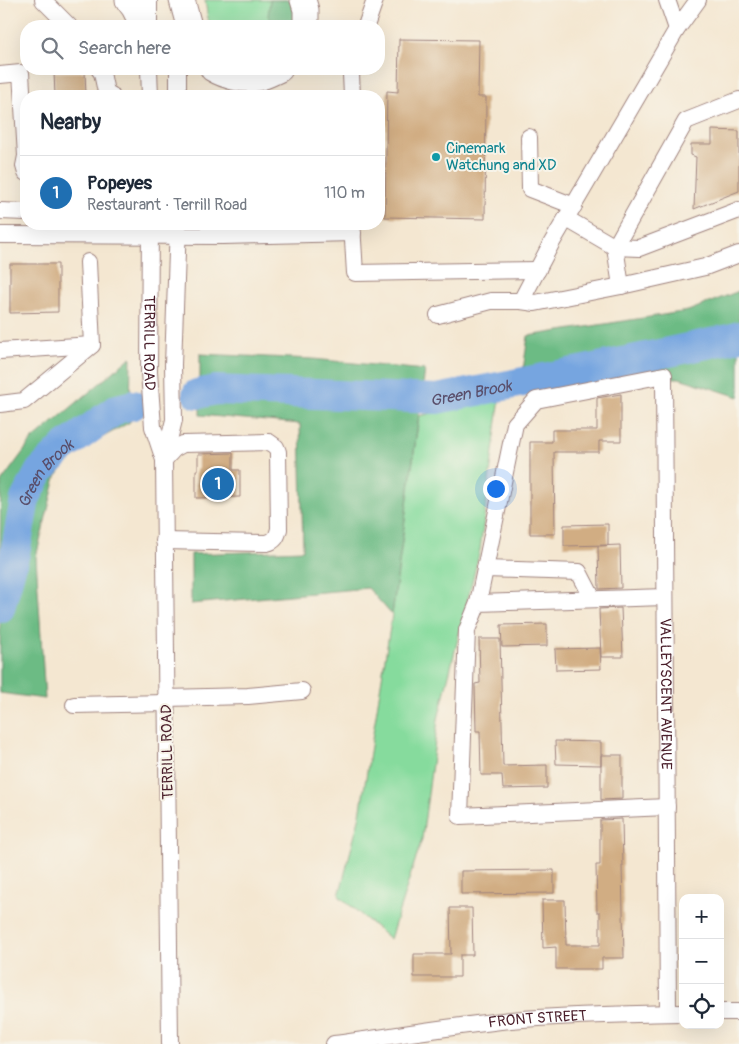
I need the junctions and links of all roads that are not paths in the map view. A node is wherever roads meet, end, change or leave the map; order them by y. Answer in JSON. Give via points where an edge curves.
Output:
{"nodes":[{"id":1,"x":43,"y":0,"type":"edge"},
{"id":2,"x":128,"y":0,"type":"edge"},
{"id":3,"x":149,"y":0,"type":"edge"},
{"id":4,"x":177,"y":0,"type":"edge"},
{"id":5,"x":182,"y":0,"type":"edge"},
{"id":6,"x":303,"y":0,"type":"edge"},
{"id":7,"x":374,"y":0,"type":"edge"},
{"id":8,"x":666,"y":0,"type":"edge"},
{"id":9,"x":698,"y":0,"type":"edge"},
{"id":10,"x":63,"y":20,"type":"edge"},
{"id":11,"x":140,"y":20,"type":"edge"},
{"id":12,"x":149,"y":20,"type":"edge"},
{"id":13,"x":177,"y":20,"type":"edge"},
{"id":14,"x":187,"y":20,"type":"edge"},
{"id":15,"x":306,"y":20,"type":"edge"},
{"id":16,"x":368,"y":20,"type":"edge"},
{"id":17,"x":677,"y":29,"type":"junction"},
{"id":18,"x":20,"y":71,"type":"edge"},
{"id":19,"x":0,"y":75,"type":"edge"},
{"id":20,"x":23,"y":75,"type":"edge"},
{"id":21,"x":103,"y":75,"type":"edge"},
{"id":22,"x":114,"y":75,"type":"edge"},
{"id":23,"x":149,"y":75,"type":"edge"},
{"id":24,"x":178,"y":75,"type":"edge"},
{"id":25,"x":228,"y":75,"type":"edge"},
{"id":26,"x":264,"y":75,"type":"edge"},
{"id":27,"x":351,"y":75,"type":"edge"},
{"id":28,"x":24,"y":90,"type":"edge"},
{"id":29,"x":106,"y":90,"type":"edge"},
{"id":30,"x":117,"y":90,"type":"edge"},
{"id":31,"x":150,"y":90,"type":"edge"},
{"id":32,"x":178,"y":90,"type":"edge"},
{"id":33,"x":352,"y":90,"type":"edge"},
{"id":34,"x":739,"y":100,"type":"edge"},
{"id":35,"x":529,"y":138,"type":"dead end"},
{"id":36,"x":739,"y":210,"type":"edge"},
{"id":37,"x":0,"y":211,"type":"edge"},
{"id":38,"x":20,"y":212,"type":"edge"},
{"id":39,"x":570,"y":212,"type":"junction"},
{"id":40,"x":150,"y":230,"type":"edge"},
{"id":41,"x":178,"y":230,"type":"edge"},
{"id":42,"x":353,"y":230,"type":"edge"},
{"id":43,"x":0,"y":235,"type":"edge"},
{"id":44,"x":615,"y":247,"type":"junction"},
{"id":45,"x":739,"y":254,"type":"edge"},
{"id":46,"x":88,"y":262,"type":"dead end"},
{"id":47,"x":538,"y":270,"type":"junction"},
{"id":48,"x":621,"y":286,"type":"junction"},
{"id":49,"x":522,"y":301,"type":"junction"},
{"id":50,"x":438,"y":315,"type":"dead end"},
{"id":51,"x":92,"y":345,"type":"junction"},
{"id":52,"x":0,"y":351,"type":"edge"},
{"id":53,"x":0,"y":404,"type":"edge"},
{"id":54,"x":164,"y":460,"type":"junction"},
{"id":55,"x":164,"y":541,"type":"junction"},
{"id":56,"x":485,"y":569,"type":"junction"},
{"id":57,"x":666,"y":597,"type":"junction"},
{"id":58,"x":593,"y":599,"type":"junction"},
{"id":59,"x":478,"y":603,"type":"junction"},
{"id":60,"x":302,"y":691,"type":"dead end"},
{"id":61,"x":166,"y":700,"type":"junction"},
{"id":62,"x":74,"y":705,"type":"dead end"},
{"id":63,"x":667,"y":807,"type":"junction"},
{"id":64,"x":724,"y":1012,"type":"edge"},
{"id":65,"x":739,"y":1012,"type":"edge"},
{"id":66,"x":675,"y":1013,"type":"edge"},
{"id":67,"x":170,"y":1044,"type":"edge"},
{"id":68,"x":334,"y":1044,"type":"edge"}],
"edges":[{"from":1,"to":10,"type":"street"},
{"from":2,"to":11,"type":"highway"},
{"from":3,"to":12,"type":"street"},
{"from":4,"to":13,"type":"street"},
{"from":5,"to":14,"type":"highway"},
{"from":6,"to":15,"type":"highway"},
{"from":7,"to":16,"type":"street"},
{"from":8,"to":17,"type":"street"},
{"from":9,"to":17,"type":"street"},
{"from":17,"to":39,"type":"street"},
{"from":18,"to":19,"type":"street"},
{"from":20,"to":28,"type":"street"},
{"from":21,"to":29,"type":"street"},
{"from":22,"to":30,"type":"street"},
{"from":23,"to":31,"type":"street"},
{"from":24,"to":32,"type":"street"},
{"from":25,"to":26,"type":"highway","via":[[256,78]]},
{"from":27,"to":33,"type":"street"},
{"from":34,"to":44,"type":"street","via":[[686,121]]},
{"from":35,"to":39,"type":"street","via":[[530,190]]},
{"from":36,"to":44,"type":"street","via":[[639,248]]},
{"from":37,"to":38,"type":"street"},
{"from":39,"to":44,"type":"street"},
{"from":39,"to":47,"type":"street"},
{"from":40,"to":41,"type":"street"},
{"from":40,"to":43,"type":"street"},
{"from":40,"to":54,"type":"street","name":"TERRILL ROAD","via":[[149,372],[153,427]]},
{"from":41,"to":54,"type":"street","name":"TERRILL ROAD","via":[[174,420]]},
{"from":42,"to":47,"type":"street","via":[[355,273]]},
{"from":44,"to":48,"type":"street"},
{"from":45,"to":48,"type":"street","via":[[705,267]]},
{"from":46,"to":51,"type":"street"},
{"from":47,"to":49,"type":"street"},
{"from":48,"to":49,"type":"street","via":[[535,303]]},
{"from":49,"to":50,"type":"street","via":[[491,301]]},
{"from":51,"to":52,"type":"street"},
{"from":51,"to":53,"type":"street","via":[[24,401]]},
{"from":54,"to":55,"type":"street","name":"TERRILL ROAD"},
{"from":54,"to":55,"type":"street","via":[[183,444],[270,442],[278,452],[279,529],[273,541],[267,543]]},
{"from":55,"to":61,"type":"street","name":"TERRILL ROAD"},
{"from":56,"to":57,"type":"street","name":"VALLEYSCENT AVENUE","via":[[515,424],[536,400],[664,375]]},
{"from":56,"to":58,"type":"street","via":[[579,572]]},
{"from":56,"to":59,"type":"street"},
{"from":57,"to":58,"type":"street"},
{"from":57,"to":63,"type":"street","name":"VALLEYSCENT AVENUE"},
{"from":58,"to":59,"type":"street"},
{"from":59,"to":63,"type":"street","via":[[467,630],[460,816]]},
{"from":60,"to":61,"type":"street"},
{"from":61,"to":62,"type":"street"},
{"from":61,"to":67,"type":"street","name":"TERRILL ROAD"},
{"from":63,"to":66,"type":"street","name":"VALLEYSCENT AVENUE"},
{"from":64,"to":65,"type":"street"},
{"from":66,"to":68,"type":"street","name":"FRONT STREET","via":[[513,1020]]}]}
